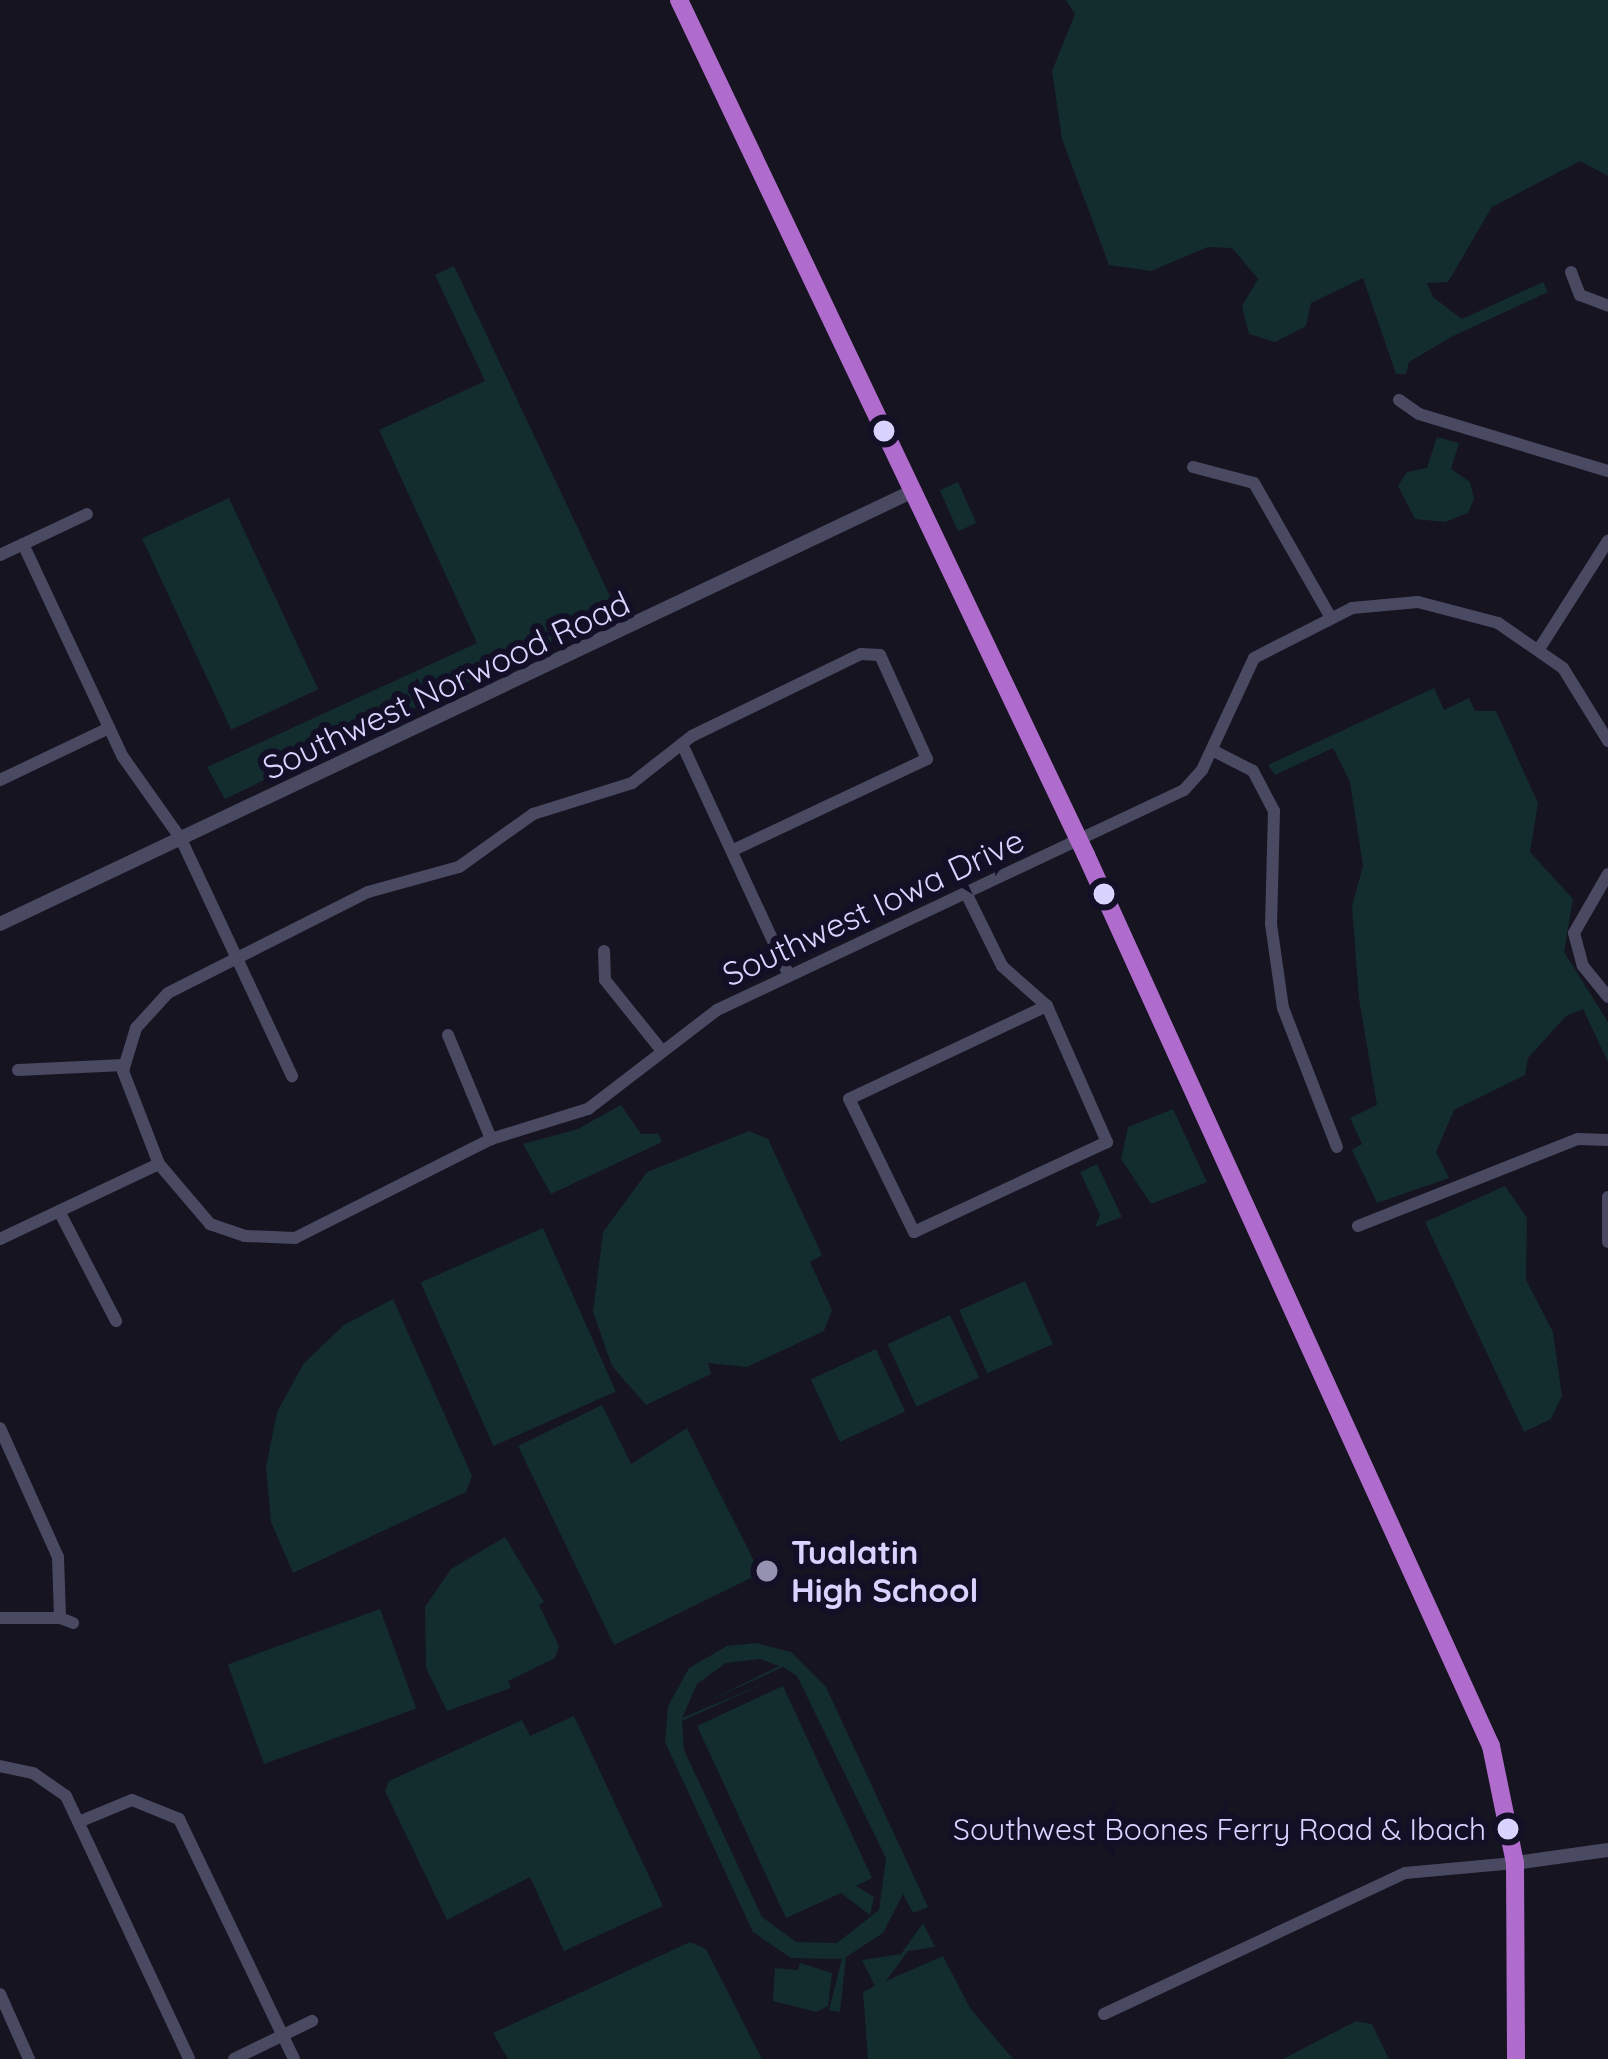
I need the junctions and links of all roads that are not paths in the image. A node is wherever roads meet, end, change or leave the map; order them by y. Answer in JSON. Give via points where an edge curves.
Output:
{"nodes":[{"id":1,"x":679,"y":0,"type":"edge"},
{"id":2,"x":1571,"y":272,"type":"dead end"},
{"id":3,"x":1608,"y":306,"type":"edge"},
{"id":4,"x":1399,"y":400,"type":"dead end"},
{"id":5,"x":1193,"y":467,"type":"dead end"},
{"id":6,"x":1608,"y":471,"type":"edge"},
{"id":7,"x":913,"y":491,"type":"junction"},
{"id":8,"x":87,"y":514,"type":"dead end"},
{"id":9,"x":1608,"y":541,"type":"edge"},
{"id":10,"x":23,"y":544,"type":"junction"},
{"id":11,"x":0,"y":555,"type":"edge"},
{"id":12,"x":1330,"y":616,"type":"junction"},
{"id":13,"x":1541,"y":646,"type":"junction"},
{"id":14,"x":109,"y":728,"type":"junction"},
{"id":15,"x":1608,"y":741,"type":"edge"},
{"id":16,"x":682,"y":744,"type":"junction"},
{"id":17,"x":1213,"y":750,"type":"junction"},
{"id":18,"x":0,"y":780,"type":"edge"},
{"id":19,"x":182,"y":839,"type":"junction"},
{"id":20,"x":1078,"y":840,"type":"junction"},
{"id":21,"x":734,"y":850,"type":"junction"},
{"id":22,"x":1608,"y":874,"type":"edge"},
{"id":23,"x":966,"y":893,"type":"junction"},
{"id":24,"x":0,"y":925,"type":"edge"},
{"id":25,"x":604,"y":951,"type":"dead end"},
{"id":26,"x":239,"y":962,"type":"junction"},
{"id":27,"x":789,"y":976,"type":"junction"},
{"id":28,"x":1608,"y":997,"type":"edge"},
{"id":29,"x":1047,"y":1006,"type":"junction"},
{"id":30,"x":448,"y":1035,"type":"dead end"},
{"id":31,"x":662,"y":1051,"type":"junction"},
{"id":32,"x":124,"y":1066,"type":"junction"},
{"id":33,"x":19,"y":1070,"type":"dead end"},
{"id":34,"x":292,"y":1076,"type":"dead end"},
{"id":35,"x":491,"y":1139,"type":"junction"},
{"id":36,"x":1608,"y":1140,"type":"edge"},
{"id":37,"x":1337,"y":1147,"type":"dead end"},
{"id":38,"x":159,"y":1164,"type":"junction"},
{"id":39,"x":1608,"y":1198,"type":"edge"},
{"id":40,"x":59,"y":1211,"type":"junction"},
{"id":41,"x":1358,"y":1226,"type":"dead end"},
{"id":42,"x":0,"y":1238,"type":"edge"},
{"id":43,"x":1608,"y":1242,"type":"edge"},
{"id":44,"x":116,"y":1321,"type":"dead end"},
{"id":45,"x":0,"y":1428,"type":"edge"},
{"id":46,"x":0,"y":1618,"type":"edge"},
{"id":47,"x":0,"y":1766,"type":"edge"},
{"id":48,"x":81,"y":1821,"type":"junction"},
{"id":49,"x":1608,"y":1850,"type":"edge"},
{"id":50,"x":1515,"y":1863,"type":"junction"},
{"id":51,"x":0,"y":1994,"type":"edge"},
{"id":52,"x":1104,"y":2014,"type":"dead end"},
{"id":53,"x":312,"y":2021,"type":"dead end"},
{"id":54,"x":287,"y":2035,"type":"junction"},
{"id":55,"x":29,"y":2059,"type":"edge"},
{"id":56,"x":189,"y":2059,"type":"edge"},
{"id":57,"x":234,"y":2059,"type":"edge"},
{"id":58,"x":294,"y":2059,"type":"edge"},
{"id":59,"x":1516,"y":2059,"type":"edge"}],
"edges":[{"from":1,"to":7,"type":"main road"},
{"from":2,"to":3,"type":"street","via":[[1580,296]]},
{"from":4,"to":6,"type":"street","via":[[1419,414]]},
{"from":5,"to":12,"type":"street","via":[[1254,483]]},
{"from":7,"to":19,"type":"street","name":"Southwest Norwood Road"},
{"from":7,"to":20,"type":"main road"},
{"from":8,"to":10,"type":"street"},
{"from":9,"to":13,"type":"street"},
{"from":10,"to":11,"type":"street"},
{"from":10,"to":14,"type":"street"},
{"from":12,"to":13,"type":"street","name":"Southwest Iowa Drive","via":[[1418,602],[1498,623]]},
{"from":12,"to":17,"type":"street","name":"Southwest Iowa Drive","via":[[1254,658]]},
{"from":13,"to":15,"type":"street","name":"Southwest Iowa Drive","via":[[1588,701]]},
{"from":14,"to":18,"type":"street"},
{"from":14,"to":19,"type":"street"},
{"from":16,"to":21,"type":"street"},
{"from":16,"to":21,"type":"street","via":[[874,652],[927,759]]},
{"from":16,"to":26,"type":"street","via":[[632,783],[533,814],[459,866],[368,892]]},
{"from":17,"to":20,"type":"street","name":"Southwest Iowa Drive","via":[[1184,790]]},
{"from":17,"to":37,"type":"street","via":[[1253,771],[1274,811],[1271,924],[1280,992],[1304,1079]]},
{"from":19,"to":24,"type":"street","name":"Southwest Norwood Road"},
{"from":19,"to":26,"type":"street"},
{"from":20,"to":23,"type":"street","name":"Southwest Iowa Drive"},
{"from":20,"to":50,"type":"main road","via":[[1491,1746]]},
{"from":21,"to":27,"type":"street"},
{"from":22,"to":28,"type":"street","via":[[1574,933],[1583,966]]},
{"from":23,"to":27,"type":"street","name":"Southwest Iowa Drive"},
{"from":23,"to":29,"type":"street","via":[[1002,966]]},
{"from":25,"to":31,"type":"street","via":[[604,980]]},
{"from":26,"to":32,"type":"street","via":[[150,1009]]},
{"from":26,"to":34,"type":"street"},
{"from":27,"to":31,"type":"street","name":"Southwest Iowa Drive","via":[[717,1010]]},
{"from":29,"to":29,"type":"street","via":[[849,1099],[914,1232],[1107,1142]]},
{"from":30,"to":35,"type":"street"},
{"from":31,"to":35,"type":"street","name":"Southwest Iowa Drive","via":[[588,1109]]},
{"from":32,"to":33,"type":"street"},
{"from":32,"to":38,"type":"street"},
{"from":35,"to":38,"type":"street","name":"Southwest Iowa Drive","via":[[296,1238],[244,1236],[210,1224]]},
{"from":36,"to":41,"type":"street","via":[[1578,1139]]},
{"from":38,"to":40,"type":"street"},
{"from":39,"to":43,"type":"street"},
{"from":40,"to":42,"type":"street"},
{"from":40,"to":44,"type":"street"},
{"from":45,"to":46,"type":"street","via":[[58,1557],[67,1621]]},
{"from":47,"to":48,"type":"street","via":[[51,1783]]},
{"from":48,"to":54,"type":"street","via":[[132,1801],[179,1819]]},
{"from":48,"to":56,"type":"street"},
{"from":49,"to":50,"type":"street"},
{"from":50,"to":52,"type":"street","via":[[1416,1869]]},
{"from":50,"to":59,"type":"main road"},
{"from":51,"to":55,"type":"street"},
{"from":53,"to":54,"type":"street"},
{"from":54,"to":57,"type":"street"},
{"from":54,"to":58,"type":"street"}]}
